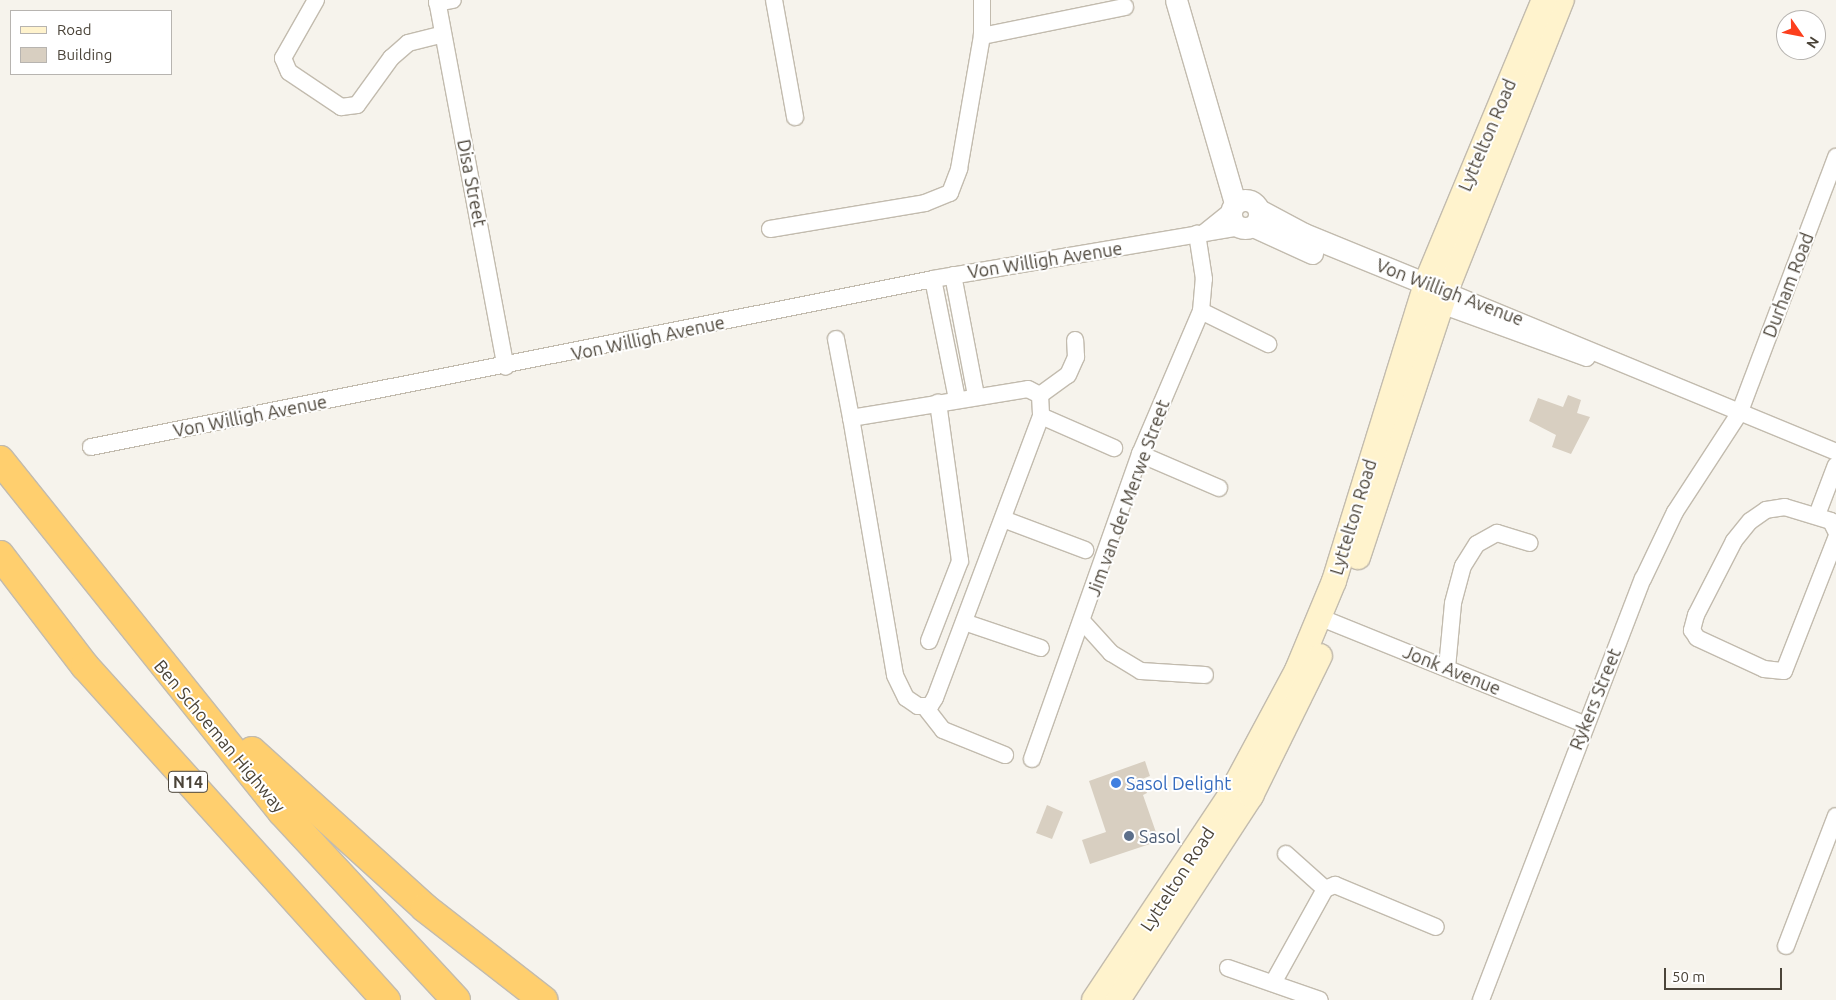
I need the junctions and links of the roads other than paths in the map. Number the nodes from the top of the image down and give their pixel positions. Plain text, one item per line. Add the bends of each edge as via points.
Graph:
1 (316, 0) edge
2 (774, 0) edge
3 (982, 0) edge
4 (1176, 0) edge
5 (1544, 0) edge
6 (1562, 0) edge
7 (442, 1) edge
8 (1125, 7) dead end
9 (443, 34) junction
10 (982, 36) junction
11 (795, 118) dead end
12 (1836, 157) edge
13 (1244, 213) junction
14 (770, 229) dead end
15 (1201, 233) junction
16 (953, 275) junction
17 (933, 279) junction
18 (1434, 294) junction
19 (1201, 311) junction
20 (836, 339) dead end
21 (1075, 340) dead end
22 (1268, 344) dead end
23 (506, 367) junction
24 (1040, 395) junction
25 (976, 396) junction
26 (957, 399) junction
27 (938, 402) junction
28 (1739, 414) junction
29 (1041, 416) junction
30 (851, 418) junction
31 (91, 447) dead end
32 (1114, 448) dead end
33 (1836, 452) edge
34 (1140, 454) junction
35 (0, 460) edge
36 (1836, 466) edge
37 (1219, 488) dead end
38 (1817, 515) junction
39 (1003, 519) junction
40 (1836, 531) edge
41 (1836, 538) edge
42 (1530, 543) dead end
43 (1085, 550) dead end
44 (0, 555) edge
45 (1327, 620) junction
46 (964, 622) junction
47 (1082, 622) junction
48 (140, 639) junction
49 (929, 641) dead end
50 (1041, 648) dead end
51 (85, 666) junction
52 (1446, 668) junction
53 (1205, 675) dead end
54 (925, 707) junction
55 (1584, 724) junction
56 (1005, 755) dead end
57 (1032, 759) dead end
58 (1836, 816) edge
59 (1286, 854) dead end
60 (1326, 889) junction
61 (1436, 927) dead end
62 (1786, 946) dead end
63 (1228, 968) dead end
64 (1273, 983) junction
65 (361, 1000) edge
66 (386, 1000) edge
67 (456, 1000) edge
68 (543, 1000) edge
69 (1094, 1000) edge
70 (1118, 1000) edge
71 (1320, 1000) edge
72 (1481, 1000) edge

1 - 9 street via 283,58 289,72 341,107 357,105 400,49 416,40
2 - 11 street
3 - 10 street
4 - 13 street
5 - 18 main road, Lyttelton Road
6 - 18 main road, Lyttelton Road
7 - 9 street, Disa Street
8 - 10 street
9 - 23 street, Disa Street
10 - 14 street via 959,169 950,193 926,203
12 - 28 street, Durham Road
13 - 15 street, Von Willigh Avenue
13 - 18 street, Von Willigh Avenue via 1304,234
15 - 16 street, Von Willigh Avenue
15 - 19 street, Jim van der Merwe Street via 1204,279
16 - 17 street, Von Willigh Avenue
16 - 25 street
17 - 23 street, Von Willigh Avenue
17 - 26 street
18 - 28 street, Von Willigh Avenue via 1554,332
18 - 45 main road, Lyttelton Road
19 - 22 street
19 - 34 street, Jim van der Merwe Street
20 - 30 street
21 - 24 street via 1076,357 1068,375
23 - 31 street, Von Willigh Avenue
24 - 25 street via 1028,388
24 - 29 street
25 - 26 street
26 - 27 street
27 - 30 street
27 - 49 street via 960,561
28 - 33 street, Von Willigh Avenue
28 - 55 street, Rykers Street via 1675,512
29 - 32 street
29 - 39 street
30 - 54 street via 895,675 906,698
34 - 37 street
34 - 47 street, Jim van der Merwe Street
35 - 48 highway, Ben Schoeman Highway
36 - 38 street
38 - 40 street via 1831,521
38 - 41 street via 1785,507 1766,510 1750,521 1734,541 1696,614 1692,630 1697,638 1764,669 1784,671
39 - 43 street
39 - 46 street
42 - 52 street via 1497,533 1477,544 1464,566 1453,603
44 - 51 highway, N14
45 - 52 street, Jonk Avenue
45 - 69 main road, Lyttelton Road via 1229,797
45 - 70 main road, Lyttelton Road via 1298,709 1251,796 1199,882
46 - 50 street
46 - 54 street via 935,698
47 - 53 street via 1110,653 1141,671
47 - 57 street, Jim van der Merwe Street
48 - 67 highway, Ben Schoeman Highway via 282,812
48 - 68 highway via 300,799 425,908
51 - 65 highway
51 - 66 highway, N14
52 - 55 street, Jonk Avenue
54 - 56 street via 943,730
55 - 72 street, Rykers Street
58 - 62 street
59 - 60 street
60 - 61 street via 1346,887
60 - 64 street
63 - 64 street
64 - 71 street

